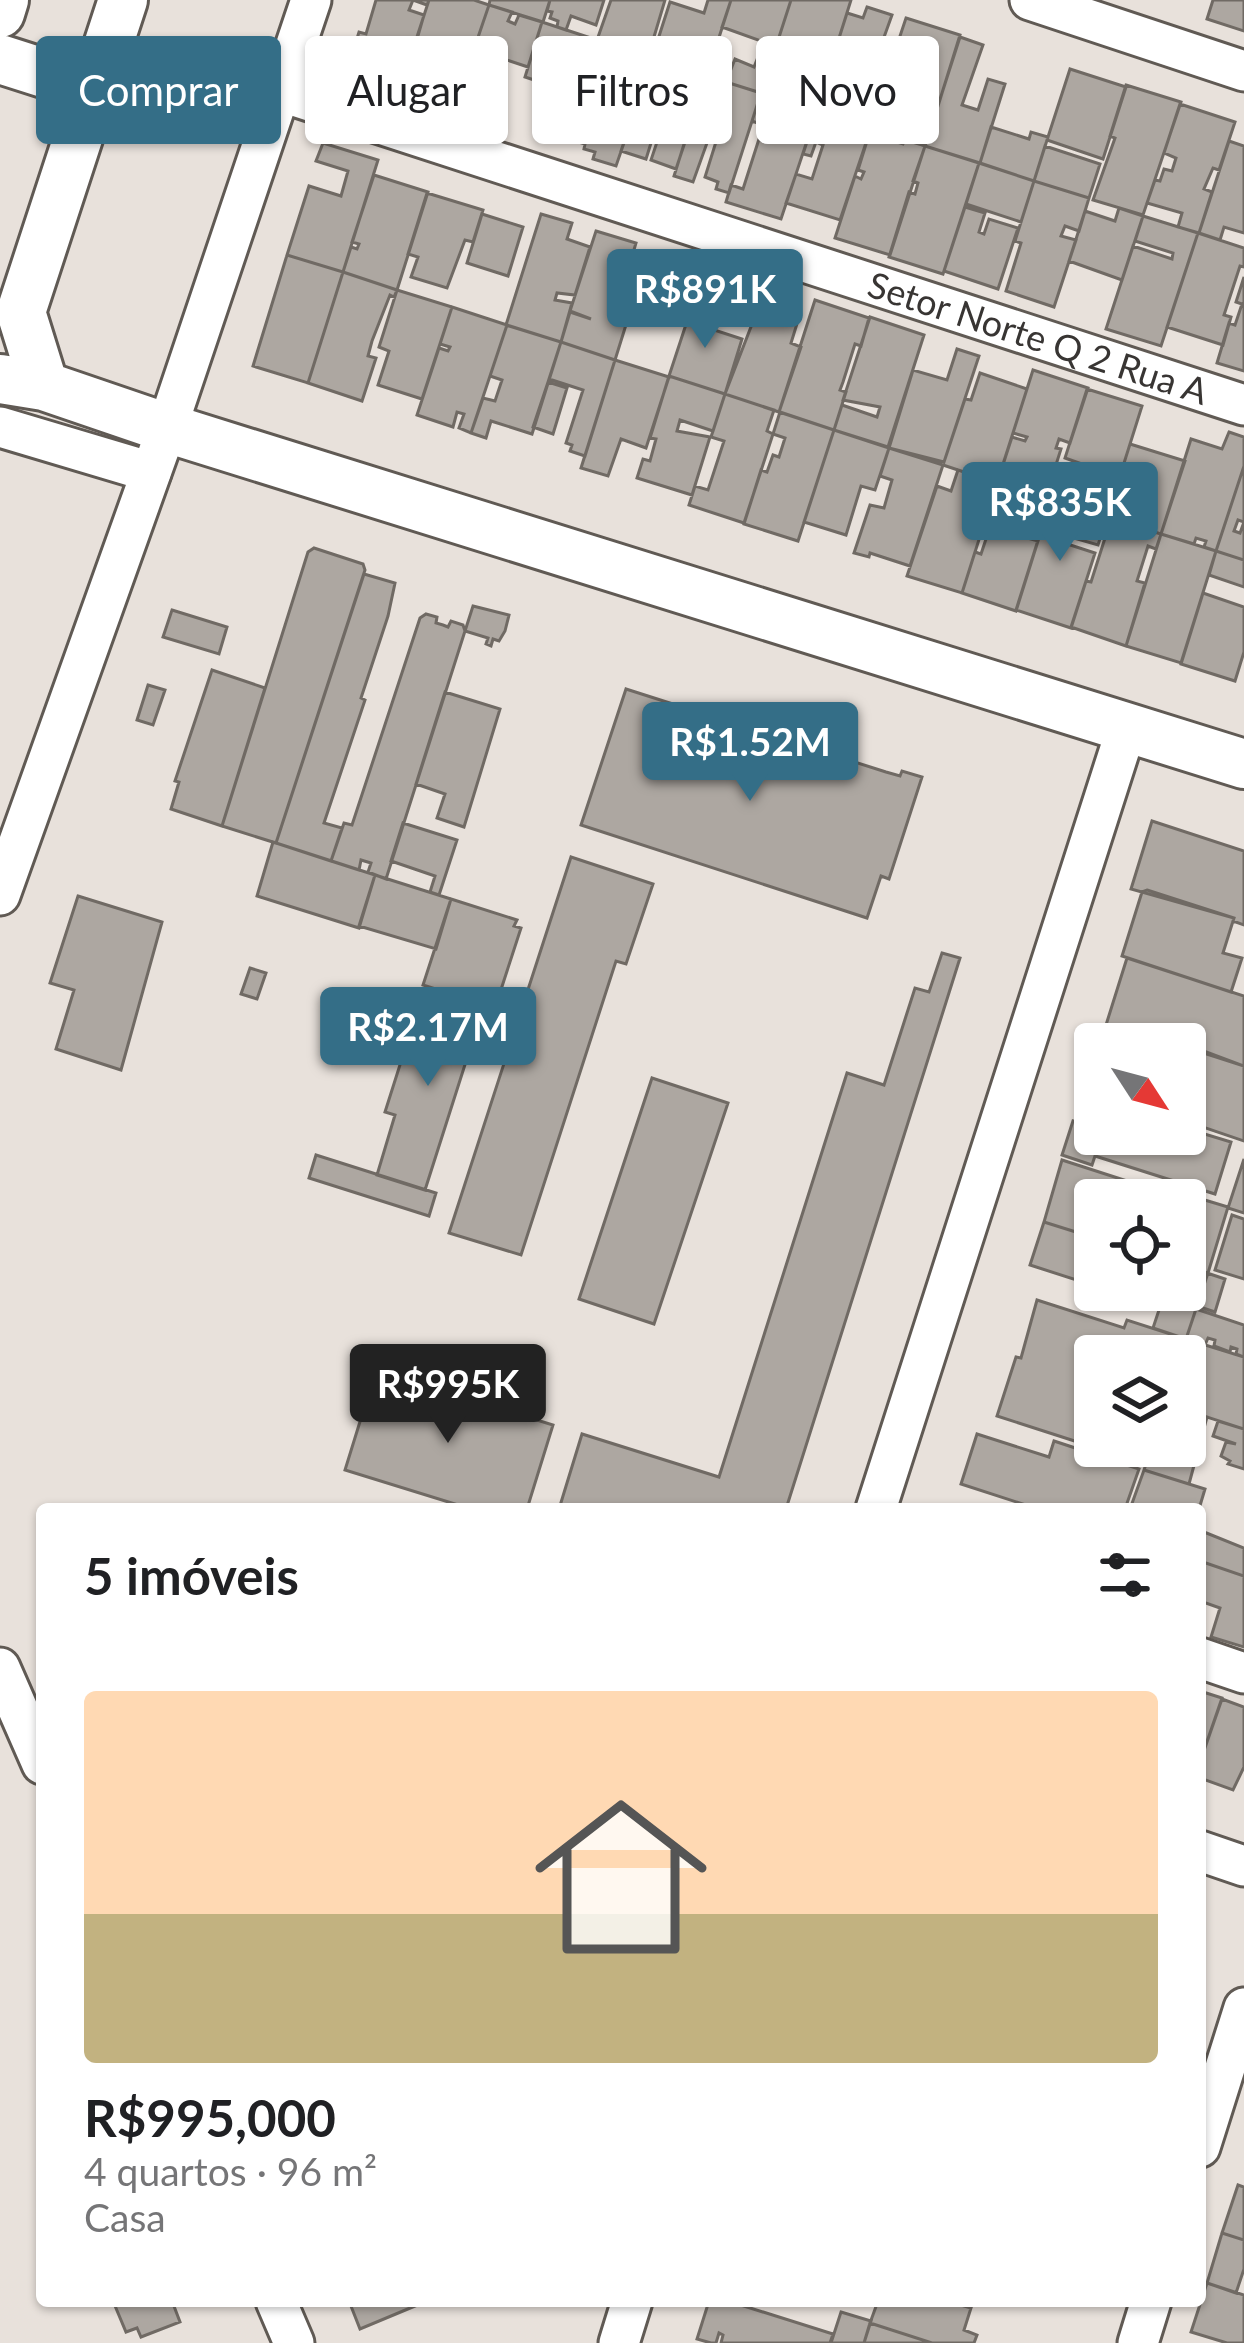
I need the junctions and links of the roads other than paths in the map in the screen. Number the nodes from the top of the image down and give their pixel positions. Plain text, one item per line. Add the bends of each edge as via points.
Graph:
1 (4, 0) edge
2 (123, 0) edge
3 (311, 0) edge
4 (1030, 0) edge
5 (0, 13) edge
6 (111, 36) edge
7 (0, 59) edge
8 (36, 70) edge
9 (1244, 71) edge
10 (282, 92) junction
11 (74, 144) edge
12 (11, 321) edge
13 (22, 382) edge
14 (1244, 405) edge
15 (0, 428) edge
16 (159, 450) junction
17 (1126, 727) junction
18 (1244, 764) edge
19 (0, 895) edge
20 (878, 1503) edge
21 (1206, 1660) edge
22 (0, 1668) edge
23 (1244, 1673) edge
24 (36, 1750) edge
25 (1206, 1853) edge
26 (1244, 1866) edge
27 (1244, 2008) edge
28 (1206, 2128) edge
29 (279, 2307) edge
30 (630, 2307) edge
31 (1149, 2307) edge
32 (294, 2343) edge
33 (619, 2343) edge
34 (1138, 2343) edge

1 - 5 street
2 - 6 street
3 - 10 street
4 - 9 street
7 - 8 street
10 - 14 street, Setor Norte Q 2 Rua A
10 - 16 street
11 - 12 street
12 - 13 street
13 - 16 street
15 - 16 street
16 - 17 street
16 - 19 street
17 - 18 street
17 - 20 street
21 - 23 street
22 - 24 street
25 - 26 street
27 - 28 street
29 - 32 street
30 - 33 street
31 - 34 street

